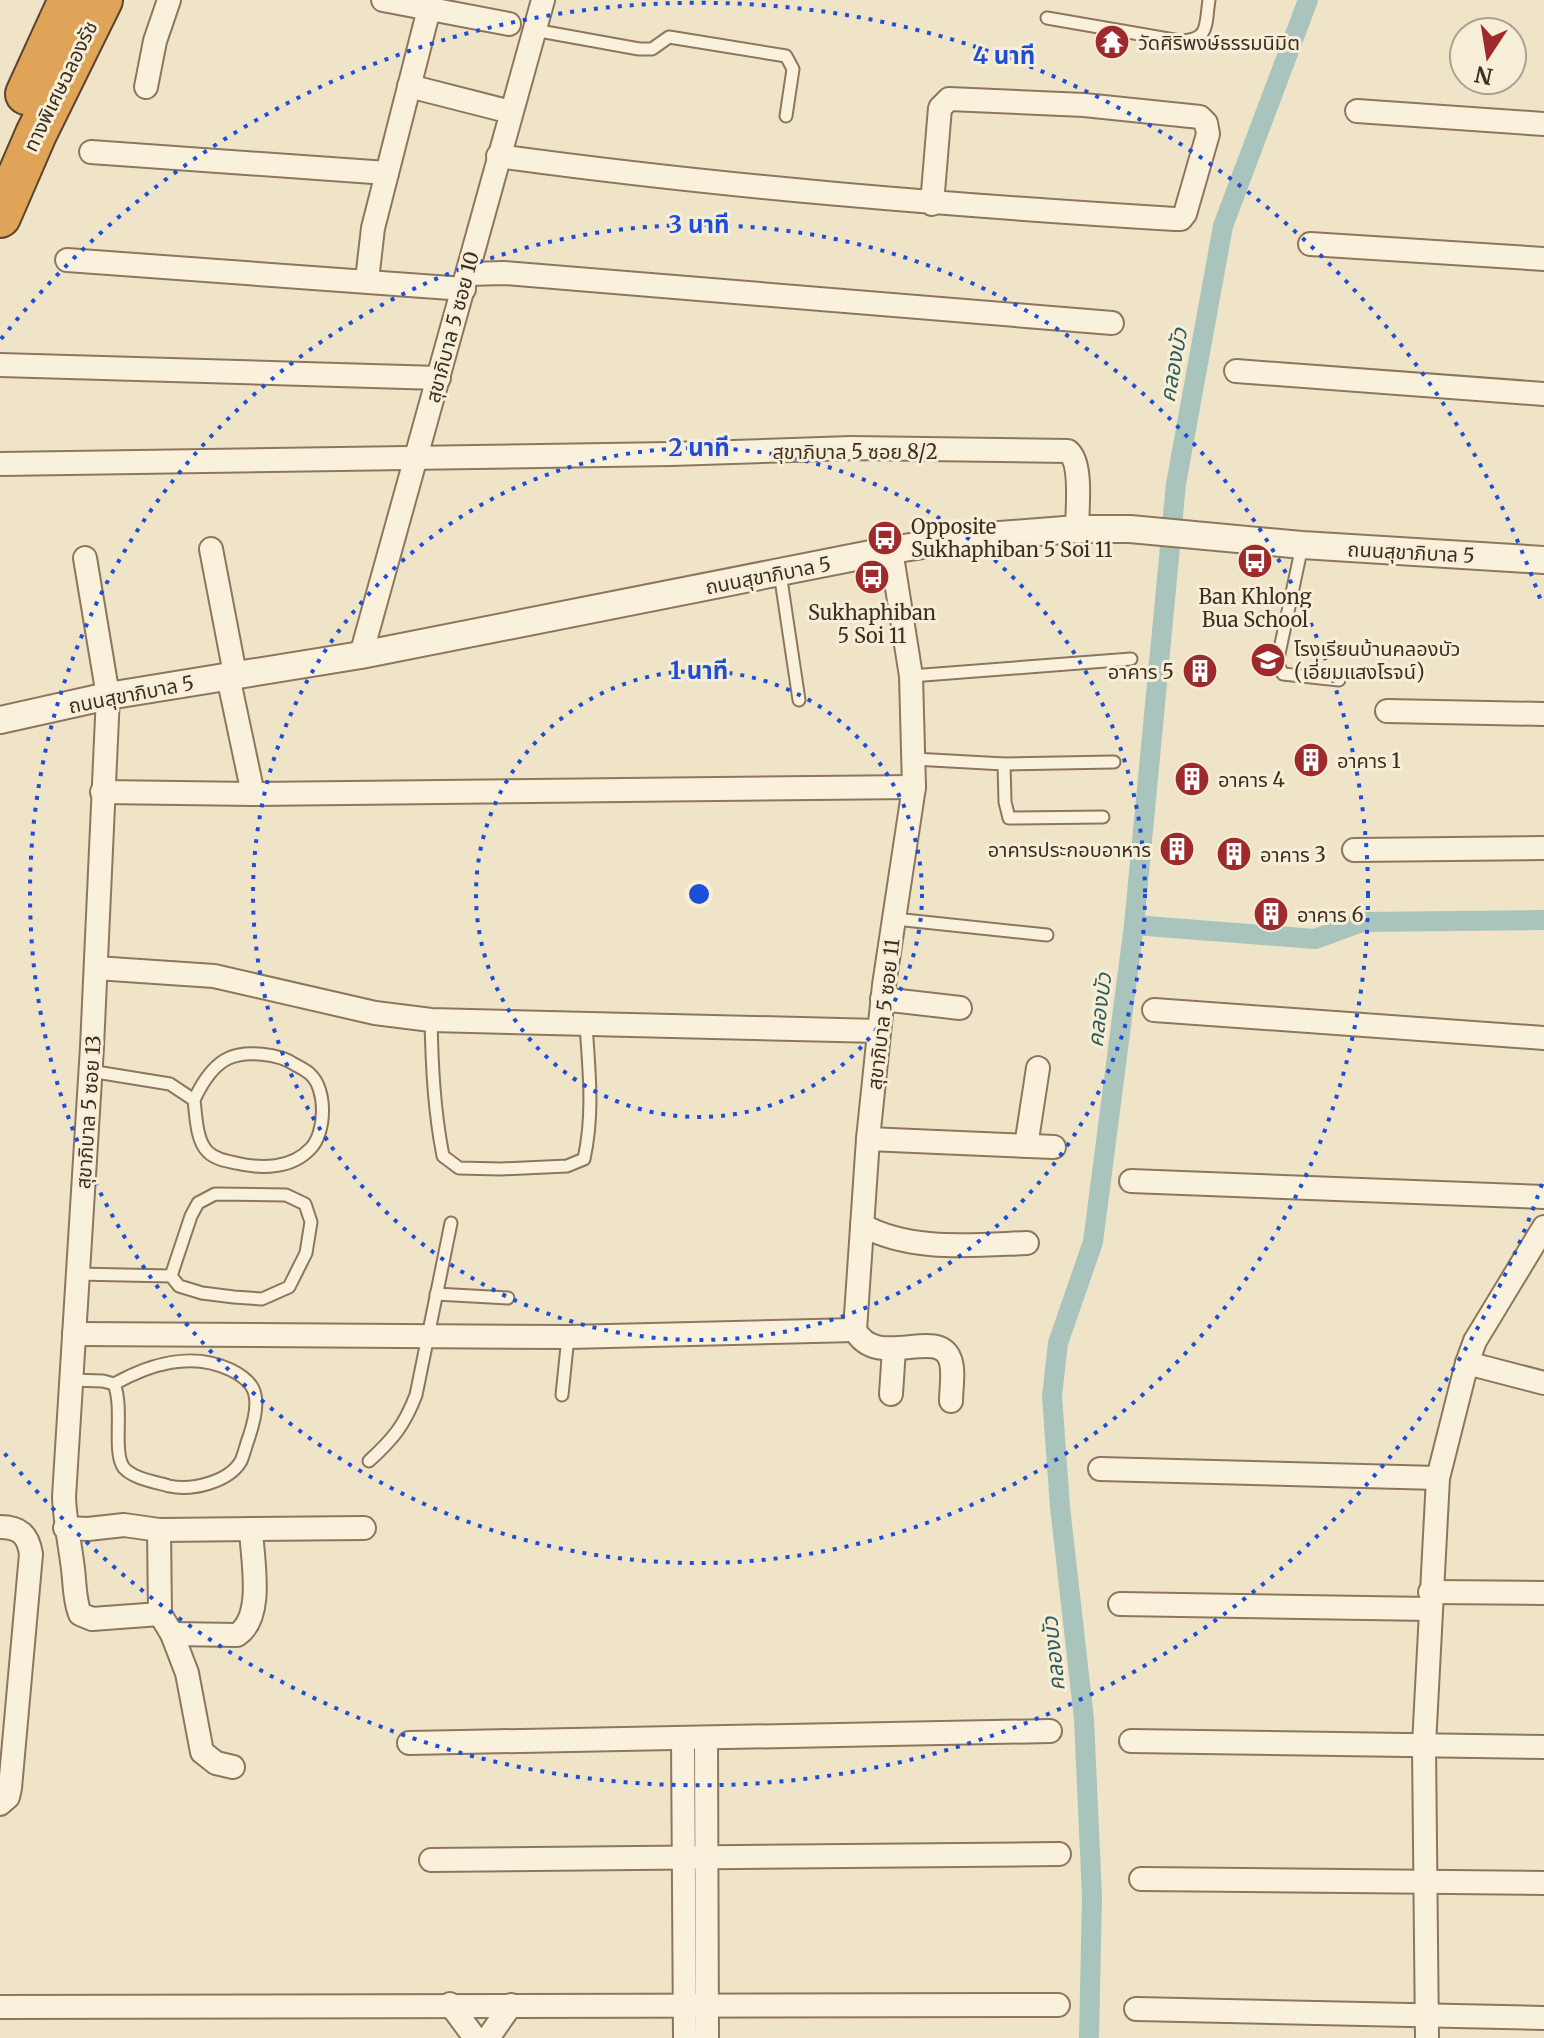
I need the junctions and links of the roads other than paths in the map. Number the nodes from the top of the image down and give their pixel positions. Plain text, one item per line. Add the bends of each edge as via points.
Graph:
1 (69, 0) edge
2 (102, 0) edge
3 (169, 0) edge
4 (383, 0) edge
5 (543, 0) edge
6 (1209, 0) edge
7 (429, 9) junction
8 (1047, 18) dead end
9 (509, 24) dead end
10 (534, 30) junction
11 (409, 86) junction
12 (146, 87) dead end
13 (1357, 111) dead end
14 (511, 112) junction
15 (786, 116) dead end
16 (1544, 124) edge
17 (0, 152) edge
18 (91, 152) dead end
19 (498, 156) junction
20 (387, 173) junction
21 (932, 204) junction
22 (0, 217) edge
23 (1310, 244) dead end
24 (1544, 259) edge
25 (67, 260) dead end
26 (367, 280) junction
27 (466, 281) junction
28 (1112, 323) dead end
29 (0, 365) edge
30 (1236, 371) dead end
31 (439, 378) junction
32 (1544, 394) edge
33 (417, 456) junction
34 (0, 464) edge
35 (1077, 529) junction
36 (1302, 545) junction
37 (211, 549) dead end
38 (891, 550) junction
39 (85, 558) dead end
40 (1544, 560) edge
41 (779, 573) junction
42 (361, 655) junction
43 (1131, 659) dead end
44 (232, 675) junction
45 (911, 676) junction
46 (1339, 680) dead end
47 (108, 696) junction
48 (799, 700) dead end
49 (1387, 711) dead end
50 (1544, 714) edge
51 (0, 720) edge
52 (914, 759) junction
53 (1114, 762) dead end
54 (1004, 764) junction
55 (914, 787) junction
56 (102, 792) junction
57 (253, 794) junction
58 (1103, 817) dead end
59 (1544, 848) edge
60 (1354, 850) dead end
61 (895, 919) junction
62 (1047, 935) dead end
63 (96, 968) junction
64 (882, 999) junction
65 (960, 1008) dead end
66 (1154, 1010) dead end
67 (431, 1020) junction
68 (586, 1025) junction
69 (879, 1031) junction
70 (1544, 1038) edge
71 (1038, 1068) dead end
72 (90, 1071) junction
73 (194, 1100) junction
74 (868, 1139) junction
75 (1026, 1146) junction
76 (1054, 1147) dead end
77 (1131, 1181) dead end
78 (1544, 1197) edge
79 (451, 1223) dead end
80 (862, 1225) junction
81 (1544, 1227) edge
82 (1027, 1243) dead end
83 (77, 1274) junction
84 (171, 1276) junction
85 (436, 1294) junction
86 (508, 1298) dead end
87 (855, 1330) junction
88 (74, 1334) junction
89 (428, 1337) junction
90 (568, 1337) junction
91 (894, 1349) junction
92 (1467, 1363) junction
93 (71, 1380) junction
94 (1544, 1383) edge
95 (114, 1384) junction
96 (891, 1394) dead end
97 (562, 1395) dead end
98 (951, 1401) dead end
99 (369, 1461) dead end
100 (1100, 1469) dead end
101 (1438, 1478) junction
102 (0, 1527) edge
103 (65, 1528) junction
104 (364, 1528) dead end
105 (251, 1529) junction
106 (159, 1530) junction
107 (1544, 1593) edge
108 (1430, 1600) junction
109 (1120, 1604) dead end
110 (160, 1614) junction
111 (172, 1634) junction
112 (1050, 1731) dead end
113 (683, 1738) junction
114 (706, 1738) junction
115 (1131, 1741) dead end
116 (409, 1743) dead end
117 (1424, 1745) junction
118 (1544, 1747) edge
119 (233, 1767) dead end
120 (0, 1804) edge
121 (1059, 1854) dead end
122 (695, 1859) junction
123 (431, 1860) dead end
124 (1141, 1879) dead end
125 (1425, 1882) junction
126 (1544, 1883) edge
127 (450, 2004) junction
128 (511, 2005) junction
129 (1058, 2005) dead end
130 (696, 2006) junction
131 (0, 2007) edge
132 (1136, 2009) dead end
133 (1544, 2018) edge
134 (1427, 2027) edge
135 (475, 2038) edge
136 (488, 2038) edge
137 (685, 2038) edge
138 (707, 2038) edge

1 - 17 highway, ทางพิเศษฉลองรัช
2 - 22 highway, ทางพิเศษฉลองรัช
3 - 12 street
4 - 7 street
5 - 10 street, สุขาภิบาล 5 ซอย 10
6 - 8 lane via 1203,34 1195,41
7 - 9 street
7 - 11 street
10 - 14 street, สุขาภิบาล 5 ซอย 10
10 - 15 lane via 639,49 652,49 669,37 786,56 793,69
11 - 14 street
11 - 20 street
13 - 16 street
14 - 19 street, สุขาภิบาล 5 ซอย 10
18 - 20 street
19 - 21 street
19 - 27 street, สุขาภิบาล 5 ซอย 10
20 - 26 street
21 - 21 street via 940,108 949,99 1200,117 1207,126 1181,219
23 - 24 street
25 - 26 street
26 - 27 street
27 - 28 street via 519,274
27 - 31 street, สุขาภิบาล 5 ซอย 10
29 - 31 street
30 - 32 street
31 - 33 street, สุขาภิบาล 5 ซอย 10
33 - 34 street
33 - 35 street, สุขาภิบาล 5 ซอย 8/2 via 851,448 1068,451 1077,470
33 - 42 street, สุขาภิบาล 5 ซอย 10
35 - 36 street, ถนนสุขาภิบาล 5
35 - 38 street, ถนนสุขาภิบาล 5
36 - 40 street, ถนนสุขาภิบาล 5
36 - 46 lane via 1277,663 1283,674
37 - 44 street
38 - 41 street, ถนนสุขาภิบาล 5
38 - 45 street, สุขาภิบาล 5 ซอย 11
39 - 47 street, สุขาภิบาล 5 ซอย 13
41 - 42 street, ถนนสุขาภิบาล 5
41 - 48 lane
42 - 44 street, ถนนสุขาภิบาล 5
43 - 45 lane
44 - 47 street, ถนนสุขาภิบาล 5
44 - 57 street
45 - 52 street, สุขาภิบาล 5 ซอย 11
47 - 51 street, ถนนสุขาภิบาล 5
47 - 56 street, สุขาภิบาล 5 ซอย 13
49 - 50 street
52 - 54 lane
52 - 55 street, สุขาภิบาล 5 ซอย 11
53 - 54 lane
54 - 58 lane via 1009,818
55 - 57 street
55 - 61 street, สุขาภิบาล 5 ซอย 11
56 - 57 street
56 - 63 street, สุขาภิบาล 5 ซอย 13
59 - 60 street
61 - 62 lane
61 - 64 street, สุขาภิบาล 5 ซอย 11
63 - 67 street via 214,976 375,1013
63 - 72 street, สุขาภิบาล 5 ซอย 13
64 - 65 street
64 - 69 street, สุขาภิบาล 5 ซอย 11
66 - 70 street
67 - 68 street
67 - 68 lane via 431,1073 443,1156 459,1168 487,1169 567,1166 584,1159 591,1100
68 - 69 street
69 - 74 street, สุขาภิบาล 5 ซอย 11
71 - 75 street
72 - 73 lane via 170,1084
72 - 83 street, สุขาภิบาล 5 ซอย 13
73 - 73 lane via 229,1058 258,1054 289,1061 312,1075 321,1096 322,1123 312,1147 293,1160 256,1168 206,1151
74 - 75 street
74 - 80 street, สุขาภิบาล 5 ซอย 11
75 - 76 street
77 - 78 street
79 - 85 lane
80 - 82 street via 904,1241
80 - 87 street, สุขาภิบาล 5 ซอย 11
81 - 92 street
83 - 84 lane
83 - 88 street, สุขาภิบาล 5 ซอย 13
84 - 84 lane via 198,1203 215,1194 286,1195 305,1204 311,1222 306,1253 289,1287 262,1299 234,1297 179,1286
85 - 86 lane
85 - 89 lane
87 - 90 street
87 - 91 street via 868,1345
88 - 89 street
88 - 93 street, สุขาภิบาล 5 ซอย 13
89 - 90 street
89 - 99 lane via 408,1417
90 - 97 lane
91 - 96 street
91 - 98 street via 926,1346 944,1351 950,1358
92 - 94 street
92 - 101 street
93 - 95 lane
93 - 103 street, สุขาภิบาล 5 ซอย 13
95 - 95 lane via 141,1369 194,1360 243,1376 255,1394 254,1424 240,1463 223,1477 178,1488 125,1469 118,1454 120,1398
100 - 101 street
101 - 108 street
102 - 120 street via 25,1534 31,1554 10,1788
103 - 106 street via 124,1525
103 - 110 street, สุขาภิบาล 5 ซอย 13 via 80,1614 92,1619
104 - 105 street
105 - 106 street
105 - 111 street via 253,1617 245,1629 237,1635
106 - 110 street
107 - 108 street
108 - 109 street
108 - 117 street
110 - 111 street
111 - 119 street via 187,1673 202,1752
112 - 114 street
113 - 114 street
113 - 116 street
113 - 122 street
114 - 122 street
115 - 117 street
117 - 118 street
117 - 125 street
121 - 122 street
122 - 123 street
122 - 130 street
124 - 125 street
125 - 126 street
125 - 134 street
127 - 128 street
127 - 131 street
127 - 135 street
128 - 130 street
128 - 136 street
129 - 130 street
130 - 137 street
130 - 138 street
132 - 134 street
133 - 134 street

